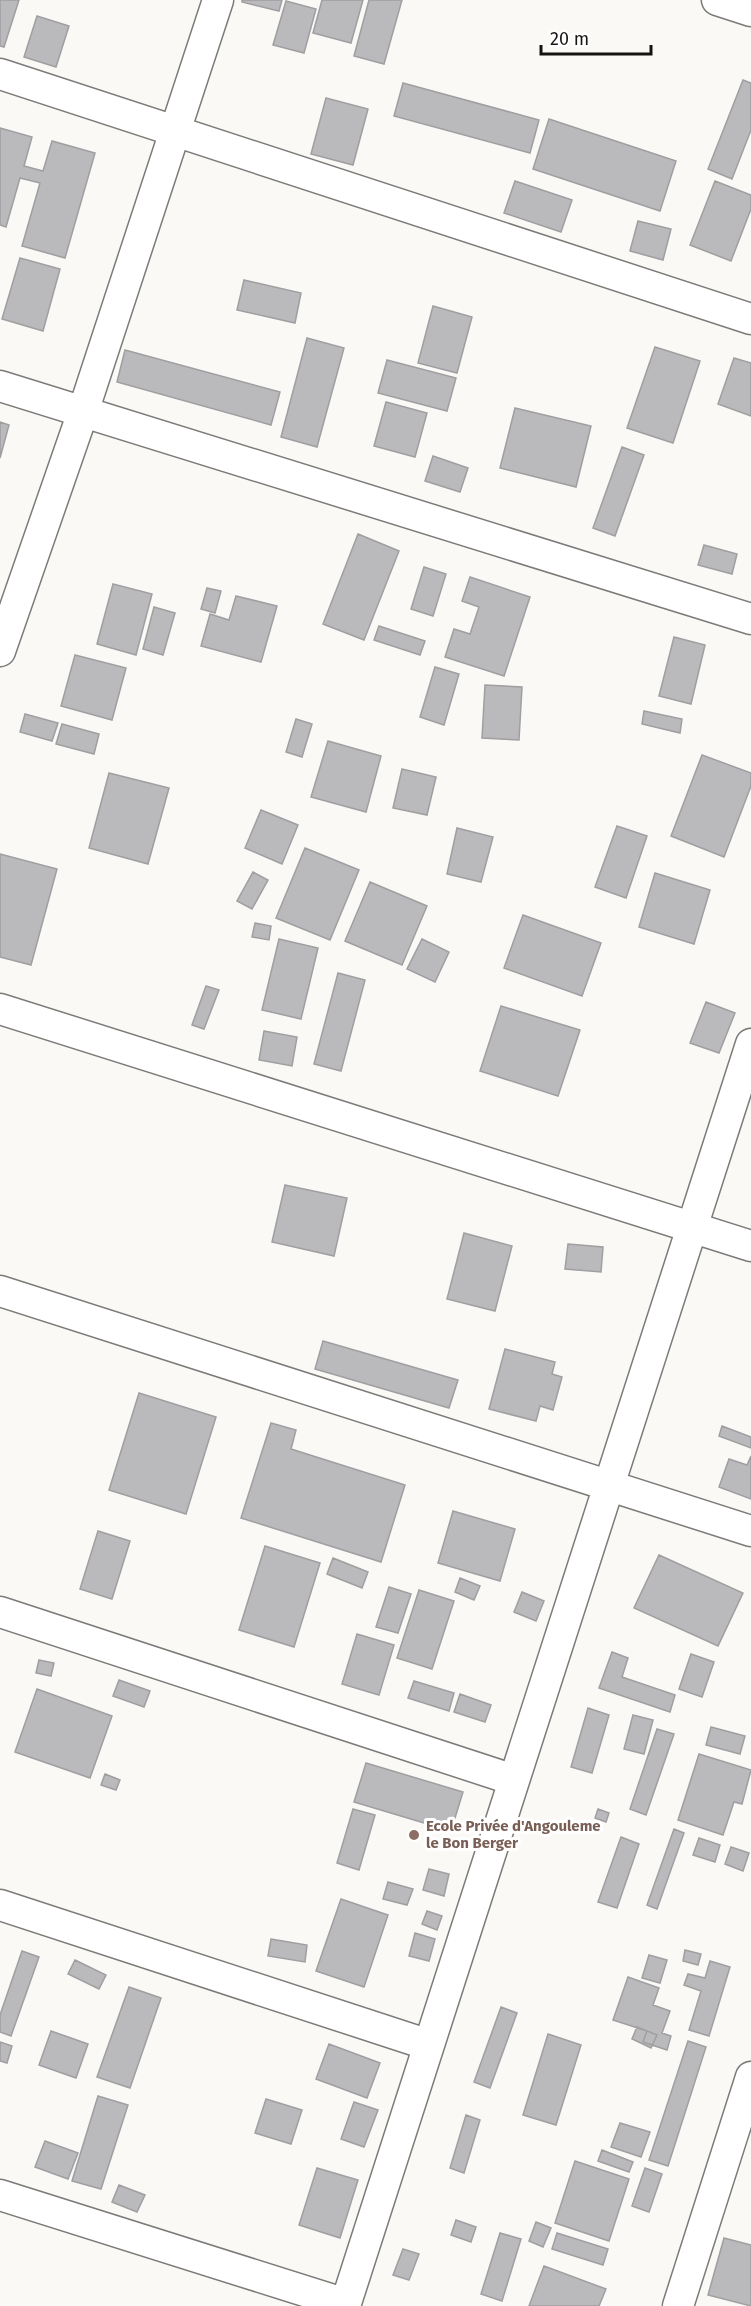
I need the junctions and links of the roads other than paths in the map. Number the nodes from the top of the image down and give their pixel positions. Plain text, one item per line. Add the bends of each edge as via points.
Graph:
1 (218, 0) edge
2 (717, 0) edge
3 (751, 11) edge
4 (0, 74) edge
5 (176, 130) junction
6 (751, 319) edge
7 (0, 386) edge
8 (83, 412) junction
9 (751, 619) edge
10 (0, 651) edge
11 (0, 1009) edge
12 (751, 1044) edge
13 (692, 1228) junction
14 (751, 1246) edge
15 (0, 1291) edge
16 (609, 1486) junction
17 (751, 1531) edge
18 (0, 1612) edge
19 (514, 1780) junction
20 (0, 1905) edge
21 (429, 2045) junction
22 (749, 2092) edge
23 (0, 2195) edge
24 (345, 2305) edge
25 (678, 2306) edge

1 - 5 street
2 - 3 street
4 - 5 street
5 - 6 street
5 - 8 street
7 - 8 street
8 - 9 street
8 - 10 street
11 - 13 street
12 - 13 street
13 - 14 street
13 - 16 street
15 - 16 street
16 - 17 street
16 - 19 street
18 - 19 street
19 - 21 street
20 - 21 street
21 - 24 street
22 - 25 street
23 - 24 street

